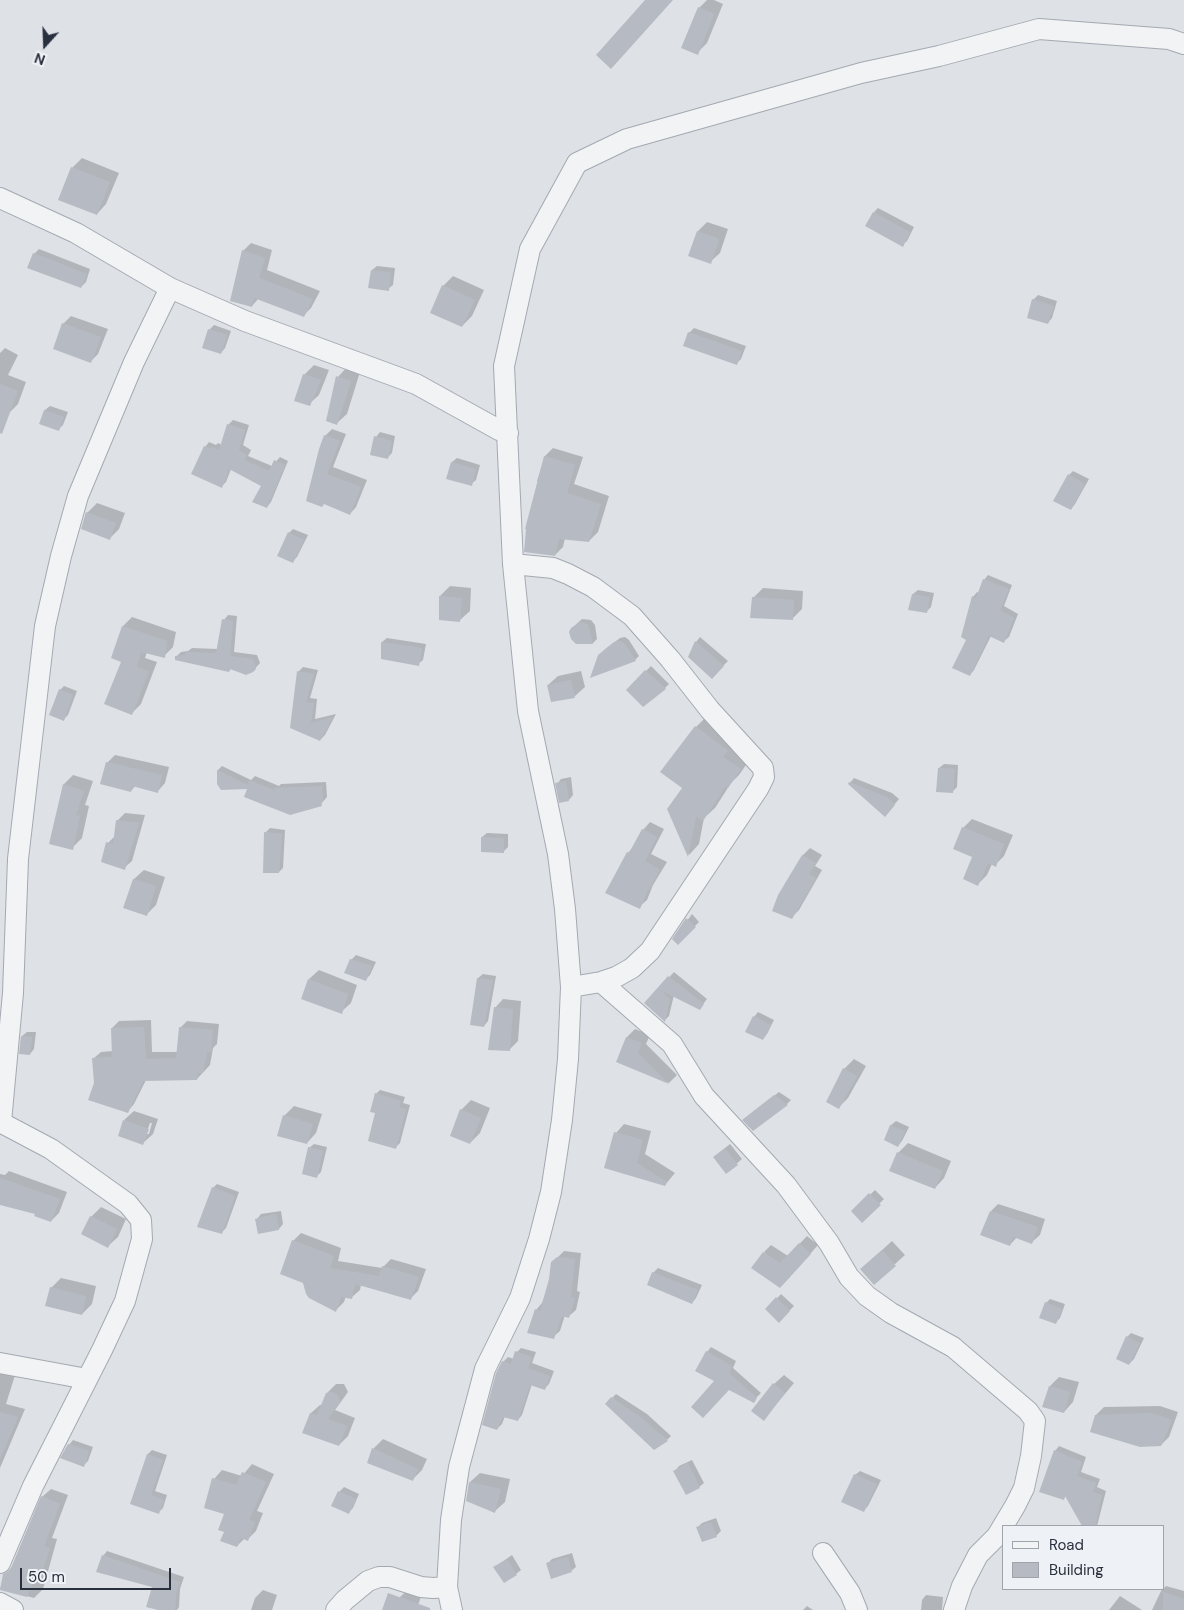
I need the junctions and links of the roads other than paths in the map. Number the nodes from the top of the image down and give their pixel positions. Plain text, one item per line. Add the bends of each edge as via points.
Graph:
1 (1184, 44) edge
2 (0, 198) edge
3 (170, 288) junction
4 (508, 433) junction
5 (512, 564) junction
6 (601, 982) junction
7 (571, 987) junction
8 (0, 1122) edge
9 (0, 1363) edge
10 (87, 1379) junction
11 (1004, 1525) edge
12 (1002, 1528) edge
13 (824, 1553) dead end
14 (0, 1563) edge
15 (447, 1586) junction
16 (0, 1603) edge
17 (13, 1610) edge
18 (336, 1610) edge
19 (452, 1610) edge
20 (857, 1610) edge
21 (954, 1610) edge

1 - 4 street via 1169,39 1039,28 862,73 627,139 577,163 530,249 504,366
2 - 3 street via 76,234
3 - 4 street via 254,325 416,384
3 - 8 street via 134,362 78,496 45,626 18,860 13,993
4 - 5 street
5 - 6 street via 552,568 568,574 593,587 632,616 763,768 764,777 758,789 650,951 632,968
5 - 7 street via 528,711 558,854
6 - 7 street
6 - 11 street via 672,1044 704,1096 786,1185 829,1243 849,1277 867,1296 953,1347 1028,1411 1035,1421 1031,1456 1024,1488
7 - 15 street via 568,1059 551,1192 520,1298 485,1368 473,1413 451,1520
8 - 10 street via 51,1149 128,1204 141,1220 142,1239 125,1301
9 - 10 street
10 - 14 street via 33,1486
12 - 21 street via 978,1555
13 - 20 street
15 - 18 street via 421,1587 379,1576 368,1581
15 - 19 street
16 - 17 street

